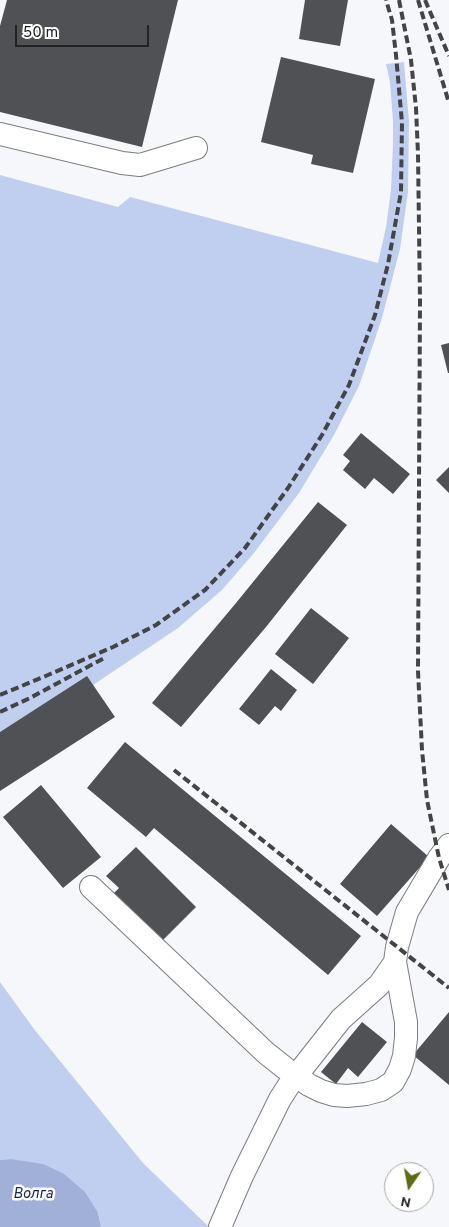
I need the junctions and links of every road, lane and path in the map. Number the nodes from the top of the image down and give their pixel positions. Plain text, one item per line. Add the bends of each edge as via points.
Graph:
1 (0, 134) edge
2 (196, 148) dead end
3 (449, 845) edge
4 (92, 887) dead end
5 (395, 962) junction
6 (296, 1076) junction
7 (220, 1227) edge

1 - 2 lane via 140,165
3 - 5 lane via 407,912
4 - 6 lane via 266,1053
5 - 6 lane via 379,985 341,1019
5 - 6 lane via 406,1038 404,1056 393,1082 381,1090 347,1096 321,1091
6 - 7 lane via 280,1099

